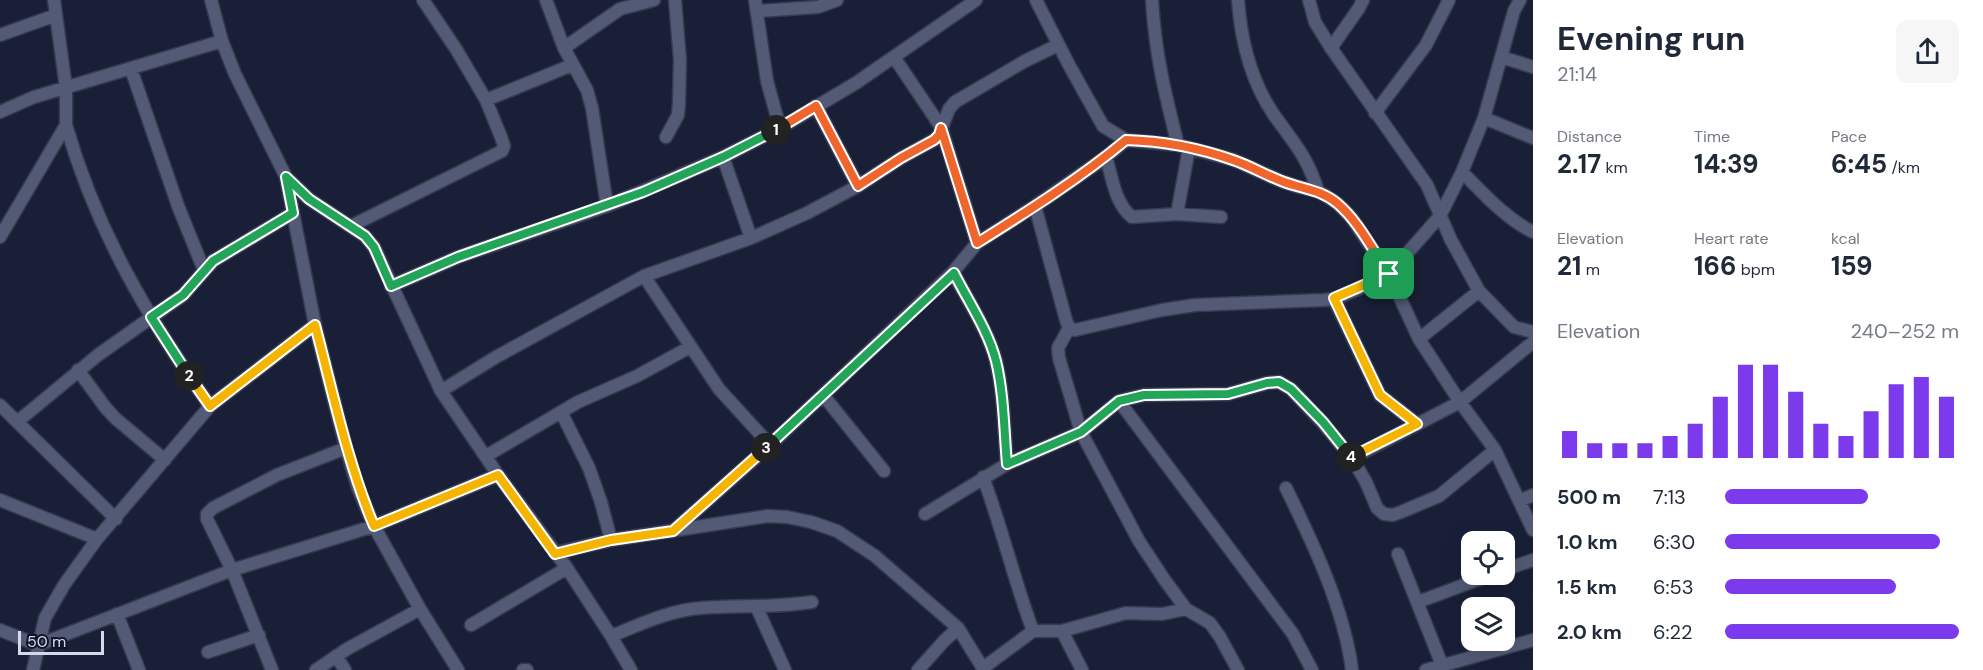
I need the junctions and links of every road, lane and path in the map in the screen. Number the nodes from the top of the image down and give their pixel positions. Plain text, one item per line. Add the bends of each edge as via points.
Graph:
1 (54, 0) edge
2 (211, 0) edge
3 (423, 0) edge
4 (546, 0) edge
5 (654, 0) edge
6 (675, 0) edge
7 (837, 0) edge
8 (976, 0) edge
9 (1036, 0) edge
10 (1152, 0) edge
11 (1238, 0) edge
12 (1308, 0) edge
13 (1363, 0) edge
14 (1449, 0) edge
15 (1520, 0) edge
16 (756, 6) edge
17 (56, 15) junction
18 (0, 35) edge
19 (222, 41) junction
20 (1058, 45) junction
21 (564, 48) junction
22 (1331, 48) junction
23 (894, 57) junction
24 (1501, 57) junction
25 (572, 65) junction
26 (1533, 67) edge
27 (131, 69) junction
28 (66, 88) junction
29 (486, 100) junction
30 (816, 106) junction
31 (0, 112) edge
32 (1375, 113) junction
33 (1484, 118) junction
34 (66, 125) junction
35 (780, 128) junction
36 (941, 128) junction
37 (666, 137) dead end
38 (1533, 138) edge
39 (1126, 140) junction
40 (1184, 146) junction
41 (723, 157) junction
42 (1106, 157) junction
43 (1462, 172) junction
44 (286, 177) junction
45 (858, 186) junction
46 (1318, 191) junction
47 (607, 206) junction
48 (1035, 206) junction
49 (293, 213) junction
50 (1177, 214) junction
51 (1440, 216) junction
52 (1221, 218) dead end
53 (351, 226) junction
54 (1533, 232) edge
55 (0, 237) edge
56 (751, 238) junction
57 (977, 243) junction
58 (204, 270) junction
59 (954, 273) junction
60 (1389, 274) junction
61 (644, 276) junction
62 (391, 286) junction
63 (1479, 291) junction
64 (1334, 298) junction
65 (151, 317) junction
66 (315, 325) junction
67 (1069, 328) junction
68 (1533, 332) edge
69 (1419, 339) junction
70 (1533, 342) edge
71 (690, 347) junction
72 (78, 370) junction
73 (441, 391) junction
74 (823, 395) junction
75 (1119, 401) junction
76 (1460, 402) junction
77 (0, 405) edge
78 (210, 406) junction
79 (561, 412) junction
80 (17, 422) junction
81 (1417, 424) junction
82 (1081, 432) junction
83 (770, 445) junction
84 (346, 448) junction
85 (1496, 450) junction
86 (486, 456) junction
87 (1352, 458) junction
88 (165, 460) junction
89 (1007, 464) junction
90 (884, 471) dead end
91 (498, 475) junction
92 (983, 477) junction
93 (1286, 488) dead end
94 (1533, 495) edge
95 (0, 500) edge
96 (1519, 501) junction
97 (925, 514) dead end
98 (116, 519) junction
99 (374, 526) junction
100 (1533, 530) edge
101 (673, 531) junction
102 (97, 539) junction
103 (611, 540) junction
104 (555, 554) junction
105 (1398, 554) dead end
106 (1533, 560) edge
107 (1515, 566) edge
108 (567, 568) junction
109 (232, 570) junction
110 (1464, 585) edge
111 (812, 602) dead end
112 (1418, 602) junction
113 (757, 608) junction
114 (420, 609) junction
115 (1186, 609) junction
116 (117, 614) junction
117 (471, 625) dead end
118 (958, 628) junction
119 (0, 630) edge
120 (1033, 631) junction
121 (1062, 631) junction
122 (259, 635) junction
123 (612, 636) junction
124 (1533, 640) edge
125 (38, 645) junction
126 (208, 652) dead end
127 (336, 656) junction
128 (1442, 665) junction
129 (983, 669) edge
130 (33, 670) edge
131 (139, 670) edge
132 (272, 670) edge
133 (316, 670) edge
134 (345, 670) edge
135 (458, 670) edge
136 (632, 670) edge
137 (785, 670) edge
138 (918, 670) edge
139 (1082, 670) edge
140 (1238, 670) edge
141 (1312, 670) edge
142 (1352, 670) edge
143 (1427, 670) edge

1 - 17 street
2 - 19 street
3 - 29 street
4 - 21 street
5 - 21 street via 620,9
6 - 37 street via 679,102 678,115
7 - 16 street via 818,8
8 - 23 street
9 - 20 street
10 - 40 street via 1158,59
11 - 46 street via 1246,57 1257,84 1311,168
12 - 22 street via 1315,22
13 - 22 street
14 - 32 street via 1426,45
15 - 24 street
16 - 35 street via 767,81
17 - 18 street
17 - 28 street
19 - 27 street
19 - 44 street
20 - 36 street via 954,102
20 - 39 street via 1103,126
21 - 25 street
22 - 32 street
23 - 30 street
23 - 36 street
24 - 26 street
24 - 33 street
25 - 29 street
25 - 47 street via 587,90 592,108
27 - 28 street
27 - 58 street
28 - 31 street
28 - 34 street
29 - 53 street via 504,146 502,151
30 - 35 street
30 - 45 street
32 - 51 street via 1428,185
33 - 38 street
33 - 43 street
34 - 55 street
34 - 65 street via 75,158 107,235
35 - 41 street
36 - 45 street via 934,140
36 - 57 street
39 - 40 street
39 - 42 street
40 - 46 street
40 - 50 street
41 - 47 street
41 - 56 street
42 - 48 street
42 - 50 street via 1125,212 1132,217
43 - 51 street
43 - 54 street via 1501,210
44 - 49 street
44 - 53 street via 309,199
45 - 56 street
46 - 60 street via 1351,217
47 - 62 street via 458,257
48 - 57 street
48 - 67 street
49 - 58 street
49 - 66 street
50 - 52 street
51 - 60 street
51 - 63 street
53 - 62 street via 374,247
56 - 61 street
57 - 59 street
58 - 65 street via 183,295
59 - 74 street
59 - 89 street via 995,359 1001,384
60 - 64 street
60 - 69 street
61 - 71 street
61 - 73 street
62 - 73 street
63 - 68 street via 1514,327
63 - 69 street
64 - 67 street via 1195,305 1081,330
64 - 81 street via 1380,395
65 - 72 street
65 - 78 street
66 - 78 street
66 - 84 street
67 - 82 street via 1058,348 1059,358
69 - 76 street
70 - 76 street
71 - 79 street
71 - 83 street via 719,388
72 - 80 street
72 - 88 street via 105,407
73 - 86 street
74 - 83 street
74 - 90 street
75 - 82 street
75 - 87 street via 1144,395 1228,394 1279,382 1323,422
75 - 141 street via 1293,634
76 - 81 street
76 - 85 street
77 - 80 street
78 - 88 street
79 - 86 street
79 - 103 street via 589,468
80 - 98 street
81 - 87 street
82 - 89 street
82 - 115 street via 1139,541
83 - 101 street
84 - 99 street
84 - 109 street via 278,475 207,514
85 - 87 street via 1439,496 1393,515 1377,508
85 - 96 street
86 - 91 street
88 - 98 street
89 - 92 street
91 - 99 street
91 - 104 street
92 - 97 street
92 - 120 street
93 - 142 street via 1311,538 1345,633
94 - 96 street
95 - 102 street
96 - 100 street
98 - 102 street
99 - 109 street
99 - 114 street
101 - 103 street
101 - 118 street via 768,516 811,522 837,531 875,556
102 - 125 street via 45,618
103 - 104 street
104 - 108 street
105 - 112 street
106 - 107 street
108 - 117 street
108 - 123 street
109 - 116 street
109 - 122 street
110 - 112 street
111 - 113 street
112 - 128 street
113 - 123 street via 683,611
113 - 137 street
114 - 127 street
114 - 135 street
115 - 121 street via 1162,614 1113,615
115 - 140 street via 1210,623
116 - 125 street
116 - 131 street
118 - 129 street
118 - 138 street
119 - 125 street
120 - 121 street
120 - 129 street
121 - 139 street
122 - 126 street
122 - 132 street
123 - 136 street
124 - 128 street
125 - 130 street
127 - 133 street
127 - 134 street
128 - 143 street

